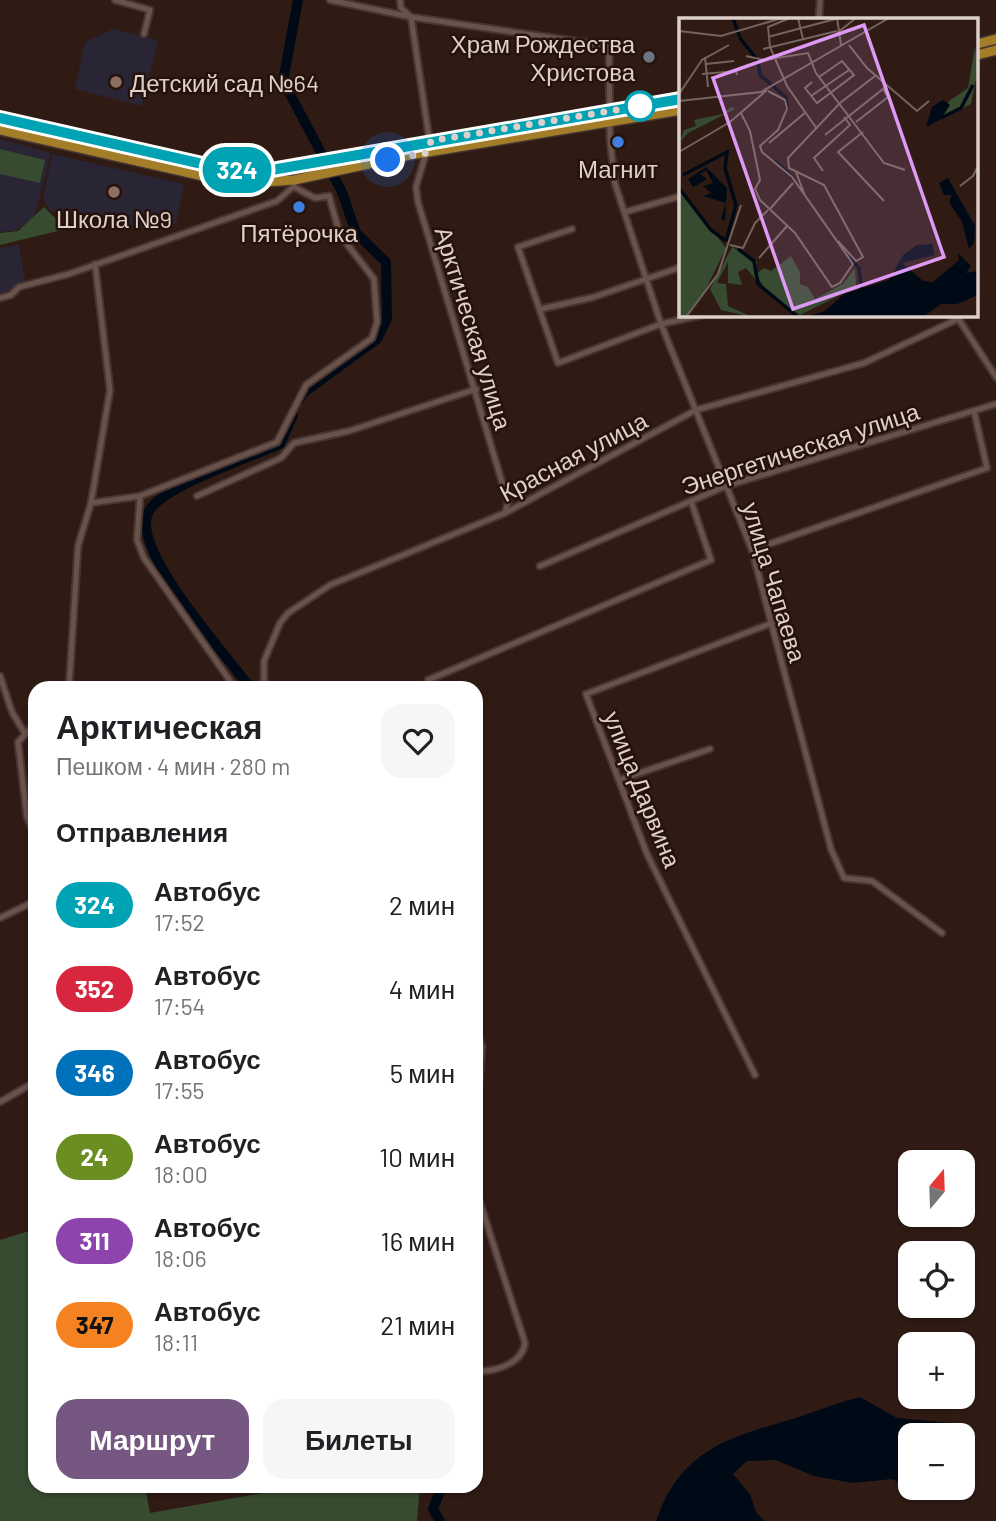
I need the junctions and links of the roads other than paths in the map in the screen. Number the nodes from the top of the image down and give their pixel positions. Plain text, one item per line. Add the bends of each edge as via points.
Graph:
1 (115, 0) edge
2 (330, 0) edge
3 (400, 0) edge
4 (820, 0) edge
5 (411, 17) junction
6 (818, 18) edge
7 (144, 34) dead end
8 (996, 39) edge
9 (978, 44) edge
10 (996, 50) edge
11 (978, 55) edge
12 (679, 99) edge
13 (679, 110) edge
14 (609, 116) junction
15 (0, 118) edge
16 (0, 130) edge
17 (436, 140) junction
18 (407, 145) junction
19 (443, 150) junction
20 (426, 153) junction
21 (410, 155) junction
22 (297, 182) junction
23 (679, 198) edge
24 (625, 212) junction
25 (572, 229) dead end
26 (95, 264) junction
27 (679, 268) edge
28 (644, 277) junction
29 (0, 298) edge
30 (541, 309) junction
31 (693, 317) edge
32 (957, 317) edge
33 (661, 324) junction
34 (996, 377) edge
35 (476, 388) junction
36 (996, 404) edge
37 (696, 410) junction
38 (974, 411) junction
39 (726, 486) junction
40 (140, 496) junction
41 (197, 496) dead end
42 (691, 501) junction
43 (91, 503) junction
44 (505, 513) junction
45 (752, 550) junction
46 (540, 566) dead end
47 (772, 623) junction
48 (0, 676) edge
49 (69, 681) edge
50 (230, 681) edge
51 (264, 681) edge
52 (428, 681) edge
53 (28, 729) edge
54 (24, 732) junction
55 (709, 749) dead end
56 (619, 780) junction
57 (28, 819) edge
58 (28, 904) edge
59 (0, 918) edge
60 (942, 933) dead end
61 (755, 1074) dead end
62 (28, 1086) edge
63 (0, 1102) edge
64 (483, 1212) edge
65 (483, 1370) edge

1 - 7 street via 150,10
2 - 5 street
3 - 5 street via 401,8
4 - 6 street
5 - 14 street, улица Чапаева via 609,46
5 - 17 street
8 - 9 main road
10 - 11 main road
12 - 14 main road
13 - 14 main road
14 - 17 main road
14 - 19 main road
14 - 24 street, улица Чапаева via 615,184
15 - 18 main road via 220,168 260,172
16 - 22 main road via 235,183
17 - 18 main road
17 - 19 main road
17 - 20 street, Арктическая улица
18 - 21 main road via 414,147
19 - 20 main road
20 - 21 main road
20 - 35 street, Арктическая улица via 416,187 418,202
21 - 22 main road
22 - 26 street via 277,201
22 - 40 street via 315,198 329,195 340,235 374,279 377,322 372,338 306,385 276,442
23 - 24 street
24 - 28 street, улица Чапаева
25 - 30 street via 518,247
26 - 29 street via 19,287
26 - 43 street via 110,390
27 - 28 street
28 - 30 street via 594,297
28 - 33 street, улица Чапаева
30 - 33 street via 558,363
31 - 33 street
32 - 34 street
32 - 37 street, Красная улица via 864,363
33 - 37 street, улица Чапаева
35 - 41 street via 349,431 294,443 281,458
35 - 44 street, Арктическая улица via 508,502
36 - 38 street, Энергетическая улица
37 - 39 street, улица Чапаева
37 - 44 street, Красная улица
38 - 39 street, Энергетическая улица
38 - 45 street via 987,468
39 - 42 street, Энергетическая улица
39 - 45 street, улица Чапаева
40 - 43 street
40 - 50 street via 137,540 144,558
42 - 46 street, Энергетическая улица
42 - 52 street via 711,560
43 - 49 street via 78,546
44 - 51 street, Красная улица via 330,584 309,597 288,613 274,634 264,661
45 - 47 street, улица Чапаева
47 - 56 street, улица Дарвина via 586,694
47 - 60 street, улица Чапаева via 831,849 844,878 872,881
48 - 54 street
53 - 54 street
54 - 57 street via 18,742
55 - 56 street
56 - 61 street, улица Дарвина via 647,854
58 - 59 street
62 - 63 street
64 - 65 street via 525,1343 519,1357

